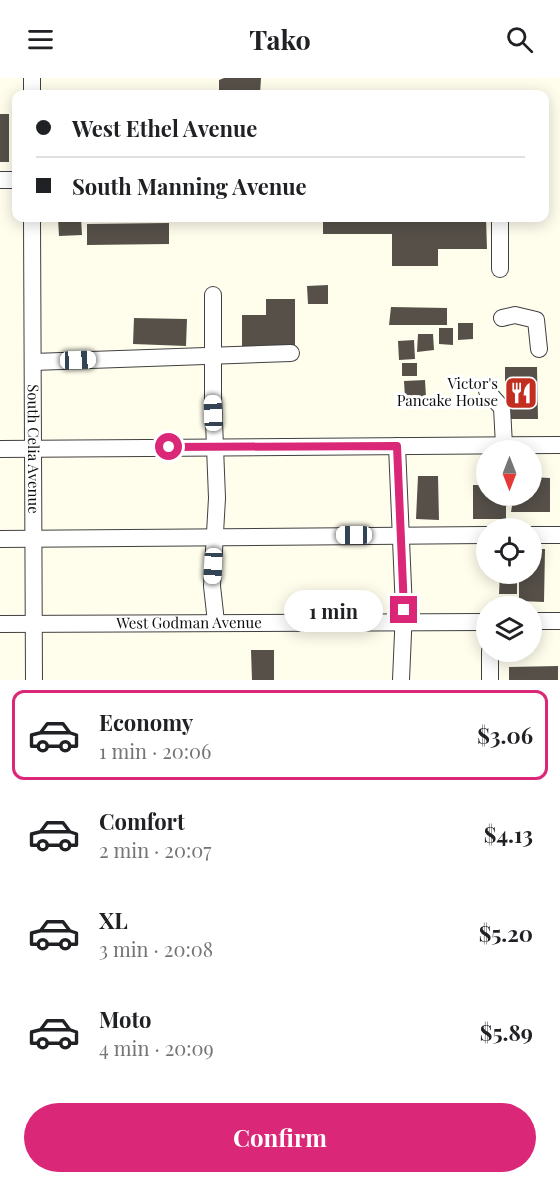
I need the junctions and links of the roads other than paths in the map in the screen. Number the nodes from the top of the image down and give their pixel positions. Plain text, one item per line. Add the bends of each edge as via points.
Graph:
1 (32, 222) edge
2 (500, 222) edge
3 (500, 269) dead end
4 (213, 295) dead end
5 (502, 318) dead end
6 (539, 349) dead end
7 (291, 353) dead end
8 (213, 354) junction
9 (33, 362) junction
10 (487, 390) dead end
11 (504, 440) edge
12 (476, 445) edge
13 (542, 445) edge
14 (560, 445) edge
15 (397, 446) junction
16 (214, 447) junction
17 (33, 448) junction
18 (0, 449) edge
19 (400, 535) junction
20 (476, 535) edge
21 (542, 535) edge
22 (560, 535) edge
23 (215, 537) junction
24 (0, 538) edge
25 (34, 538) junction
26 (542, 621) edge
27 (560, 621) edge
28 (216, 622) junction
29 (403, 622) junction
30 (476, 622) edge
31 (0, 624) edge
32 (34, 624) junction
33 (490, 662) edge
34 (34, 680) edge
35 (401, 680) edge
36 (490, 680) edge

1 - 9 street, South Celia Avenue
2 - 3 street
4 - 8 street
5 - 6 street via 515,315 536,320
7 - 8 street
8 - 9 street
8 - 16 street
9 - 17 street, South Celia Avenue
10 - 11 street via 502,408
12 - 15 street
13 - 14 street
15 - 16 street
15 - 19 street
16 - 17 street
16 - 23 street via 218,498
17 - 18 street
17 - 25 street, South Celia Avenue
19 - 20 street
19 - 23 street
19 - 29 street
21 - 22 street
23 - 25 street
23 - 28 street via 212,586
24 - 25 street
25 - 32 street, South Celia Avenue
26 - 27 street
28 - 29 street, West Godman Avenue
28 - 32 street, West Godman Avenue
29 - 30 street, West Godman Avenue
29 - 35 street
31 - 32 street, West Godman Avenue
32 - 34 street, South Celia Avenue
33 - 36 street

